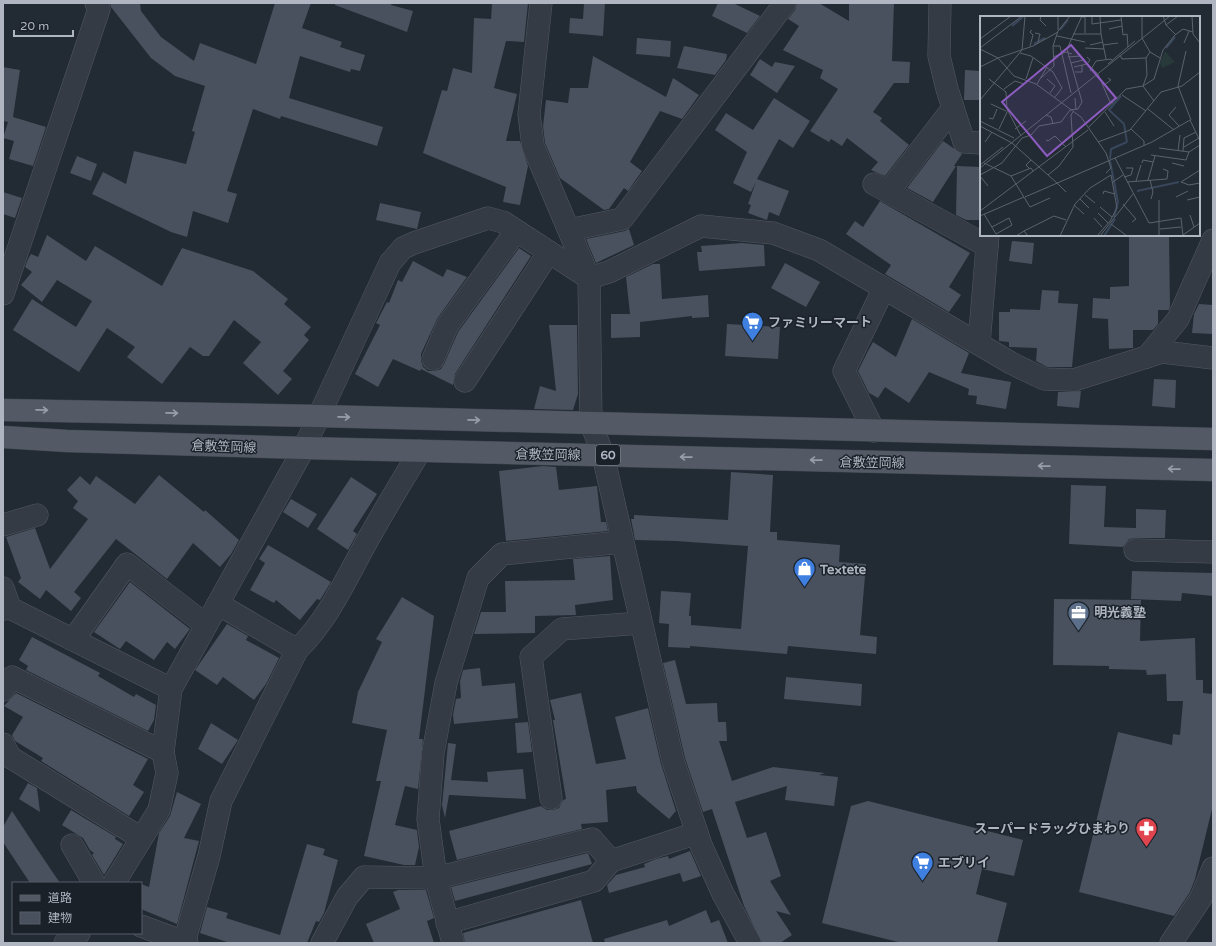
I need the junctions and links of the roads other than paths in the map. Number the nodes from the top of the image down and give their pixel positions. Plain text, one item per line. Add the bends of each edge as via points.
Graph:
1 (96, 3) edge
2 (542, 3) edge
3 (785, 3) edge
4 (940, 3) edge
5 (953, 108) junction
6 (980, 143) edge
7 (896, 182) dead end
8 (874, 184) dead end
9 (569, 230) junction
10 (516, 231) junction
11 (12, 239) edge
12 (1213, 240) edge
13 (987, 241) edge
14 (549, 252) junction
15 (589, 278) junction
16 (884, 288) junction
17 (3, 294) edge
18 (979, 344) junction
19 (1147, 357) junction
20 (1213, 358) edge
21 (432, 359) dead end
22 (465, 381) dead end
23 (3, 410) edge
24 (319, 416) junction
25 (591, 423) junction
26 (874, 430) junction
27 (3, 437) edge
28 (1213, 439) edge
29 (304, 448) junction
30 (420, 451) junction
31 (603, 455) junction
32 (1213, 470) edge
33 (36, 515) dead end
34 (3, 524) edge
35 (622, 542) junction
36 (1135, 550) dead end
37 (1213, 552) edge
38 (5, 602) edge
39 (218, 604) junction
40 (641, 623) junction
41 (206, 625) junction
42 (73, 640) junction
43 (297, 650) junction
44 (171, 689) junction
45 (3, 690) edge
46 (3, 744) edge
47 (163, 752) junction
48 (550, 798) dead end
49 (697, 833) junction
50 (141, 838) junction
51 (72, 845) dead end
52 (611, 861) junction
53 (1213, 868) edge
54 (436, 878) junction
55 (93, 882) edge
56 (115, 882) edge
57 (142, 926) edge
58 (450, 933) edge
59 (78, 934) edge
60 (66, 943) edge
61 (185, 943) edge
62 (322, 943) edge
63 (750, 943) edge
64 (1172, 943) edge

1 - 11 street via 99,9
2 - 9 street via 529,114 533,146
3 - 9 street via 622,219
4 - 5 street via 939,56
5 - 6 street via 964,142
5 - 7 street
8 - 13 street
9 - 15 street
10 - 14 street
10 - 21 street via 448,326
10 - 24 street via 503,222 488,218 403,248 390,263
11 - 17 street
12 - 19 street via 1178,319
13 - 18 street
14 - 15 street
14 - 22 street
15 - 16 street via 609,272 701,226 774,232 819,250
15 - 25 street
16 - 18 street
16 - 26 street via 844,370
18 - 19 street via 1044,379 1074,380
19 - 20 street via 1162,352
23 -> 24 main road
24 -> 25 main road
24 - 29 street
25 - 26 main road
25 - 31 street
26 - 28 main road
27 - 29 main road, 倉敷笠岡線 / 60
29 - 30 main road, 倉敷笠岡線 / 60
29 - 39 street
30 - 31 main road, 倉敷笠岡線 / 60
30 - 43 street via 384,510 326,616
32 -> 31 main road, 倉敷笠岡線 / 60
31 - 35 street
33 - 34 street
35 - 40 street
35 - 54 street via 502,554 478,578 446,683 433,753 428,819
36 - 37 street
38 - 42 street
39 - 41 street
39 - 43 street
40 - 48 street via 562,629 531,657
40 - 49 street via 673,762
41 - 42 street via 127,564
41 - 44 street
42 - 44 street
43 - 61 street via 221,801
44 - 47 street
45 - 47 street via 12,677
46 - 50 street via 10,757
47 - 50 street via 167,773 159,810
49 - 52 street
49 - 63 street via 723,894
50 - 56 street
51 - 55 street
52 - 54 street via 592,839
52 - 58 street via 594,881
53 - 64 street via 1201,898
54 - 58 street
54 - 62 street via 364,877 347,897
57 - 61 street
59 - 60 street

